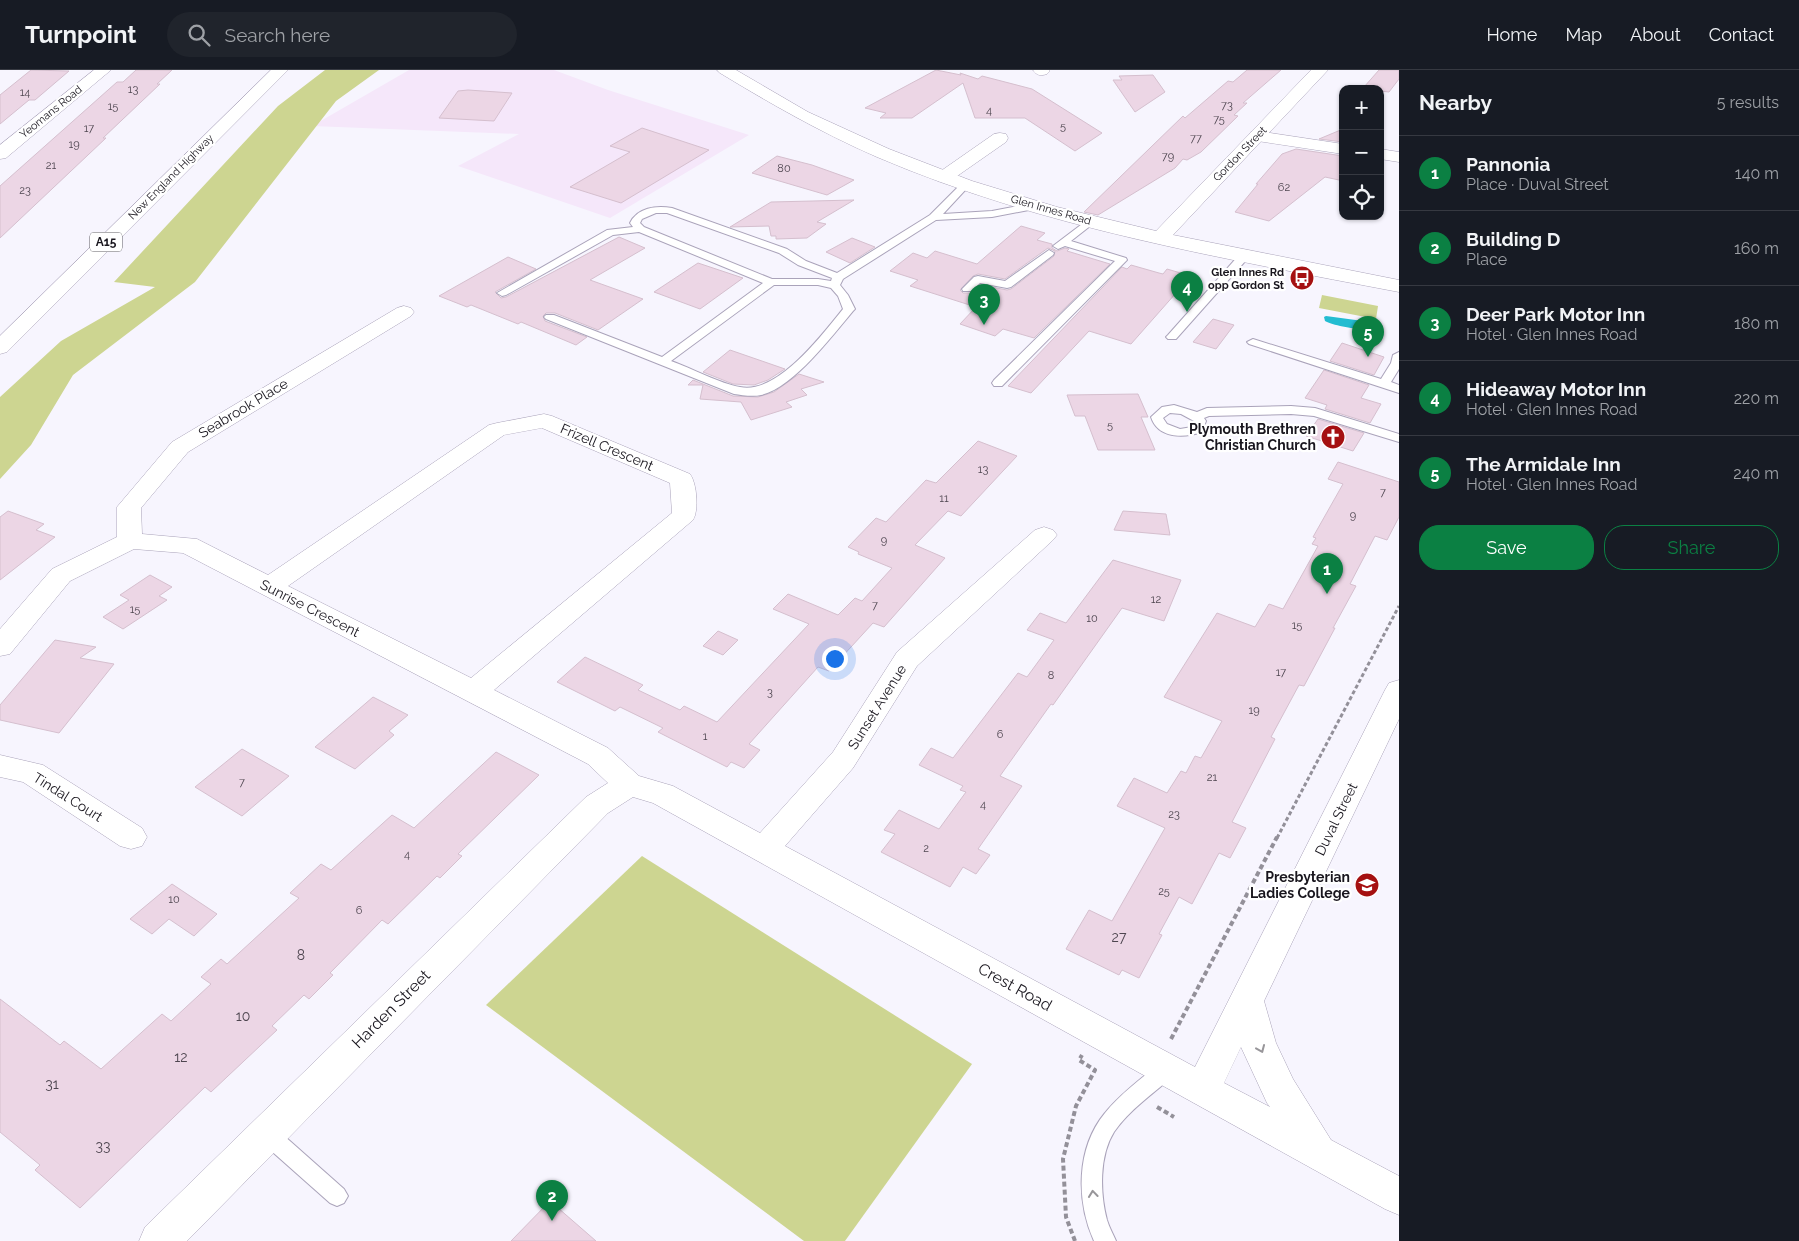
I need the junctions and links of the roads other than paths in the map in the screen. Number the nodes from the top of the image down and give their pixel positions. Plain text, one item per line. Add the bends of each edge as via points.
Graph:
1 (103, 70) edge
2 (280, 70) edge
3 (292, 70) edge
4 (725, 70) edge
5 (1320, 70) edge
6 (259, 92) junction
7 (1257, 136) junction
8 (1000, 138) dead end
9 (1339, 148) edge
10 (0, 154) edge
11 (1384, 155) edge
12 (1399, 157) edge
13 (944, 177) junction
14 (966, 184) junction
15 (1034, 206) junction
16 (934, 217) junction
17 (1090, 221) junction
18 (640, 229) junction
19 (1159, 239) junction
20 (1057, 247) junction
21 (1244, 256) junction
22 (836, 281) junction
23 (771, 282) junction
24 (1399, 286) edge
25 (967, 289) dead end
26 (502, 293) dead end
27 (404, 312) dead end
28 (550, 317) dead end
29 (1172, 337) dead end
30 (1253, 342) dead end
31 (0, 348) edge
32 (1399, 355) edge
33 (662, 362) junction
34 (998, 383) dead end
35 (1384, 384) junction
36 (1399, 389) edge
37 (1197, 417) dead end
38 (1399, 438) edge
39 (1044, 535) dead end
40 (130, 541) junction
41 (270, 587) junction
42 (0, 648) edge
43 (1399, 690) edge
44 (473, 692) junction
45 (0, 766) edge
46 (629, 785) junction
47 (131, 837) dead end
48 (764, 848) junction
49 (1247, 1002) junction
50 (1168, 1056) junction
51 (1202, 1090) junction
52 (266, 1133) junction
53 (1318, 1152) junction
54 (337, 1196) dead end
55 (1399, 1196) edge
56 (159, 1241) edge
57 (1105, 1241) edge

1 - 10 main road, Yeomans Road
2 - 6 main road, New England Highway / A15
3 - 6 main road, New England Highway / A15
4 - 13 main road, Glen Innes Road via 813,122 885,156
5 - 7 main road, Gordon Street
6 - 31 main road, New England Highway / A15
7 - 9 main road
7 - 19 main road, Gordon Street
8 - 13 main road
11 - 12 main road
13 - 14 main road, Glen Innes Road
14 - 15 main road, Glen Innes Road
14 - 16 lane
15 - 16 lane via 992,214
15 - 17 main road, Glen Innes Road
16 - 22 lane
17 - 19 main road, Glen Innes Road
17 - 20 lane
18 - 22 lane via 635,223 645,212 668,210 783,252
18 - 23 lane
18 - 26 lane via 611,232
19 - 21 main road, Glen Innes Road
20 - 25 lane via 1007,285 978,279
20 - 34 lane via 1122,260
21 - 24 main road, Glen Innes Road
21 - 29 lane
22 - 23 lane
22 - 33 lane via 849,309 784,379 759,392 738,391
23 - 33 lane
27 - 40 main road, Seabrook Place via 180,447 129,506
28 - 33 lane
30 - 35 lane
32 - 35 lane
35 - 36 lane
37 - 38 lane via 1207,412 1306,411 1326,414
39 - 48 main road, Sunset Avenue via 907,659 843,760
40 - 41 main road, Sunrise Crescent via 188,545
40 - 42 main road via 61,575
41 - 44 main road, Sunrise Crescent
41 - 44 main road, Frizell Crescent via 497,430 544,421 682,480 684,514
43 - 49 main road, Duval Street
44 - 46 main road, Sunrise Crescent via 598,756
45 - 47 main road, Tindal Court via 32,773
46 - 48 main road, Crest Road via 662,794
46 - 52 main road, Harden Street via 597,805
48 - 50 main road, Crest Road
49 - 51 main road, Duval Street
49 -> 53 main road via 1258,1044 1280,1091
50 - 51 main road, Crest Road
57 -> 50 lane via 1096,1220 1092,1177 1098,1145 1108,1125
51 - 53 main road, Crest Road
52 - 54 lane
52 - 56 main road, Harden Street
53 - 55 main road, Crest Road

